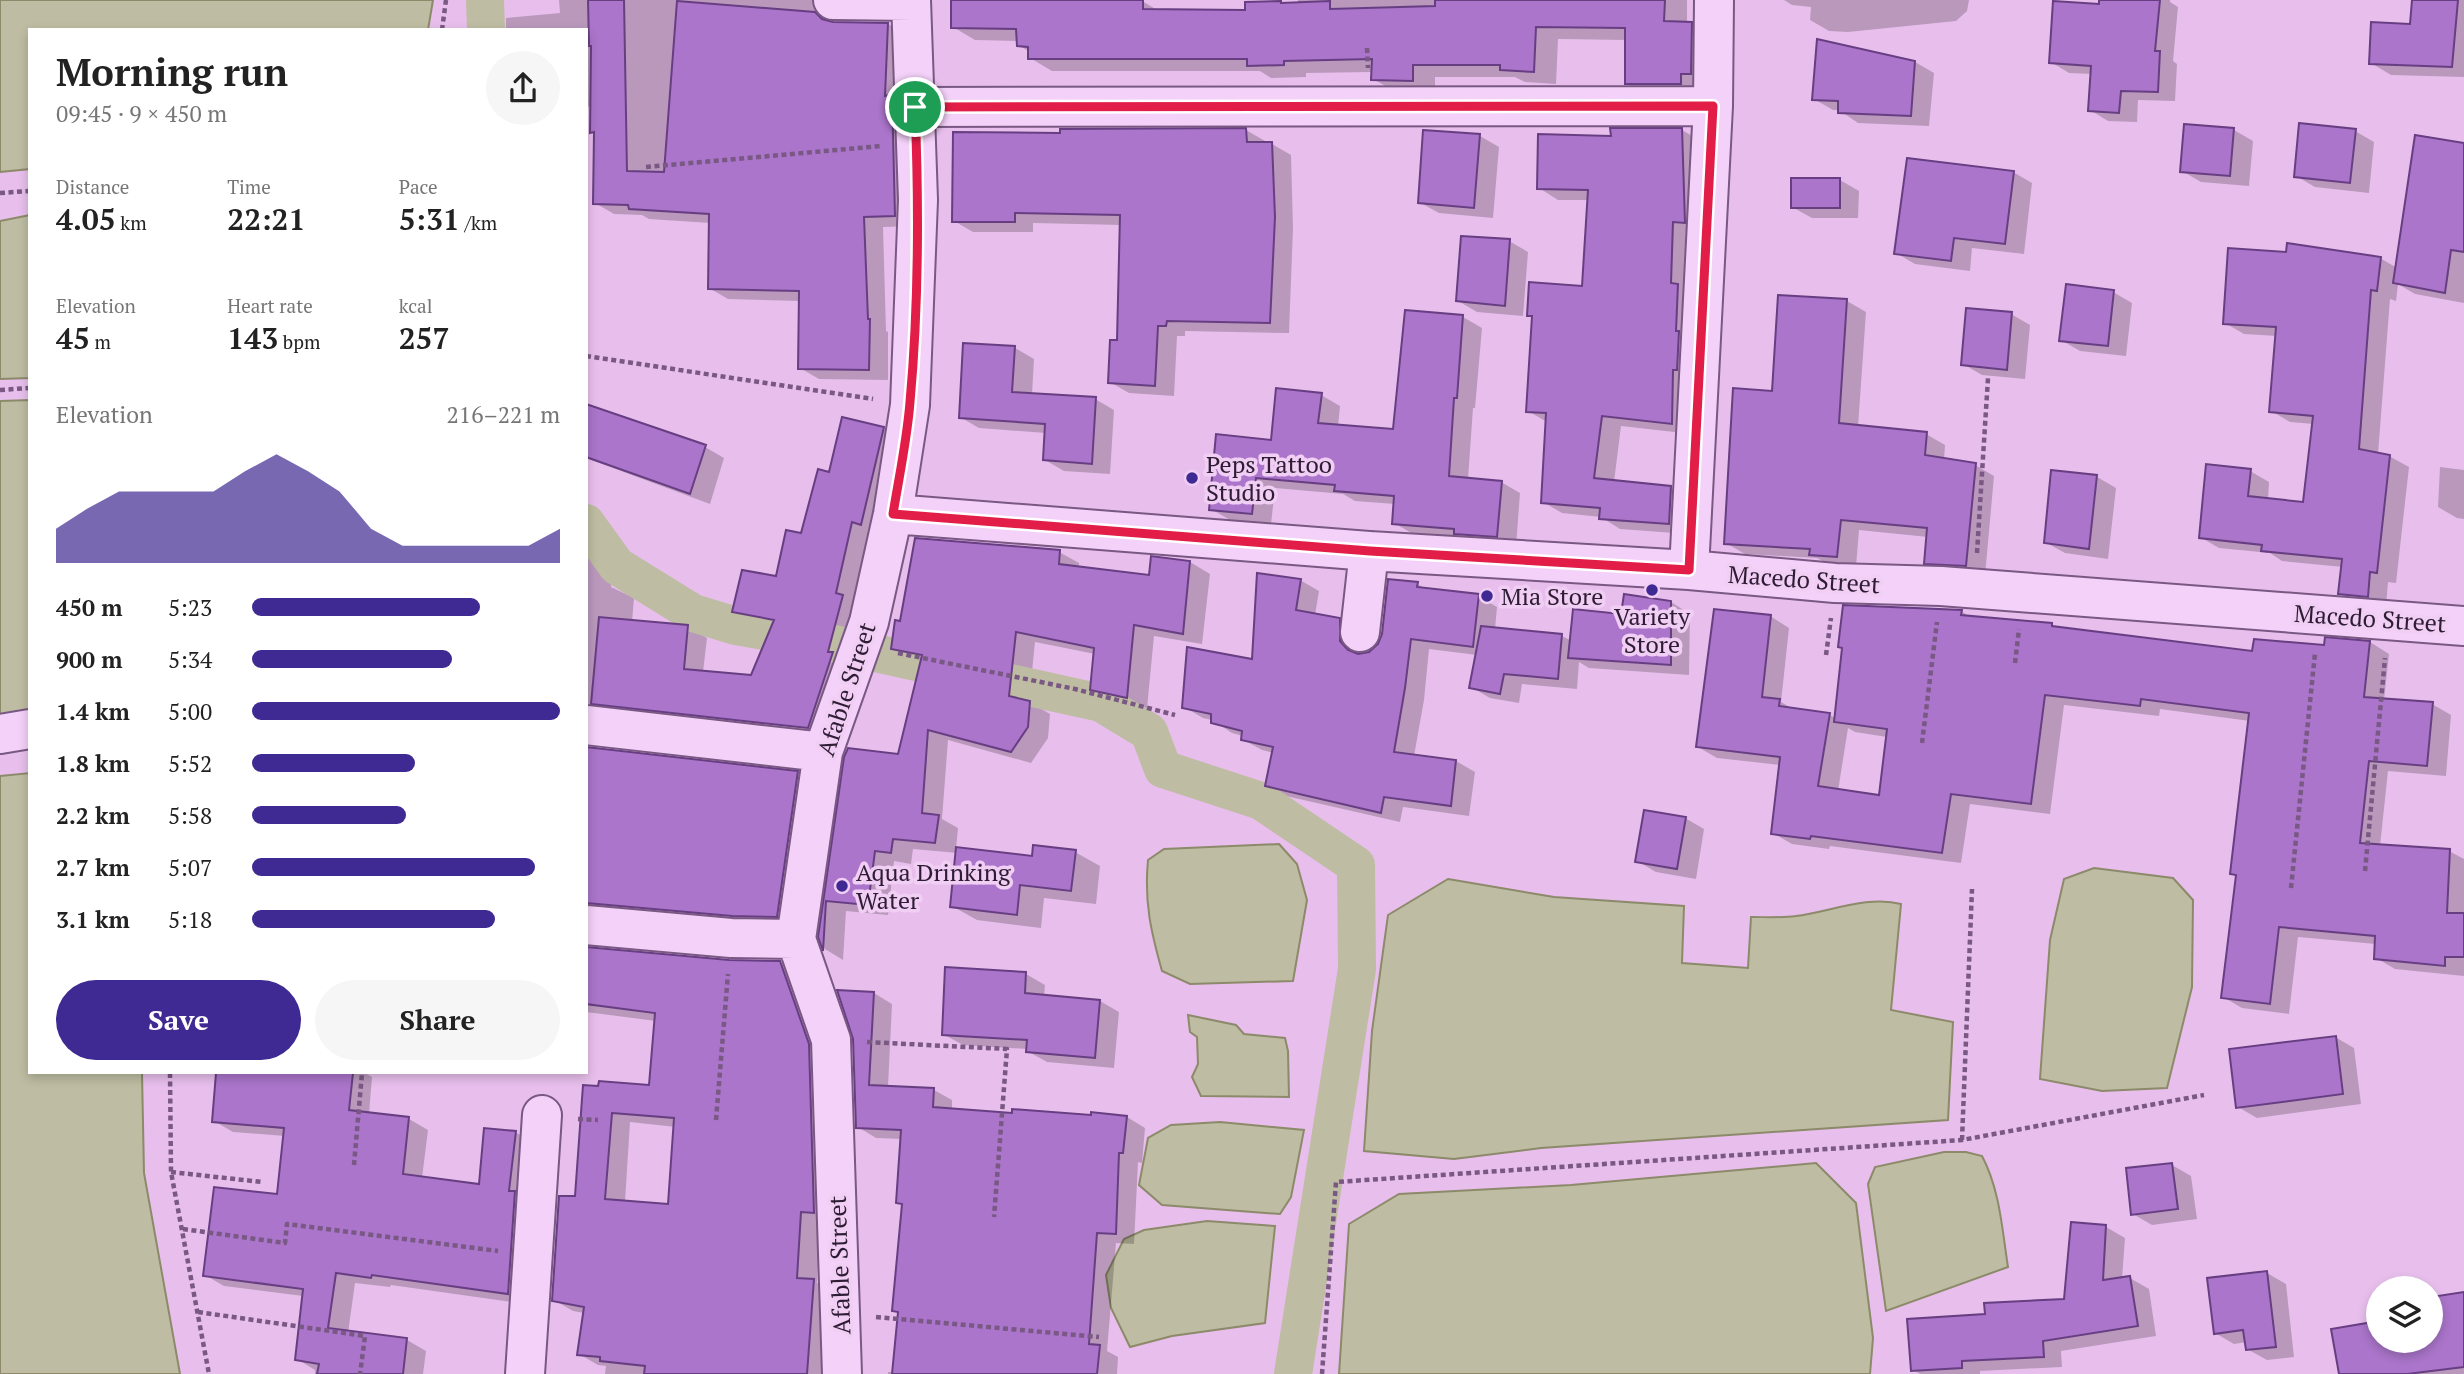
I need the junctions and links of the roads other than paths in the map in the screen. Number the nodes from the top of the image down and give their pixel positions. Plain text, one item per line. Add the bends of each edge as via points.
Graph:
1 (833, 0) edge
2 (911, 0) edge
3 (1714, 0) edge
4 (1713, 106) junction
5 (915, 107) junction
6 (893, 514) junction
7 (1370, 551) junction
8 (1689, 570) junction
9 (2464, 625) edge
10 (1360, 632) dead end
11 (588, 725) edge
12 (28, 729) edge
13 (0, 734) edge
14 (823, 752) junction
15 (588, 926) edge
16 (796, 939) junction
17 (542, 1115) dead end
18 (525, 1374) edge
19 (842, 1374) edge

1 - 2 street
2 - 5 street, Afable Street
3 - 4 street
4 - 5 street
4 - 8 street
5 - 6 street, Afable Street via 918,256 910,405
6 - 7 street, Macedo Street
6 - 14 street, Afable Street via 869,622
7 - 8 street, Macedo Street
7 - 10 street
8 - 9 street, Macedo Street
11 - 14 street
12 - 13 street
14 - 16 street, Afable Street
15 - 16 street
16 - 19 street, Afable Street via 831,1040
17 - 18 street

